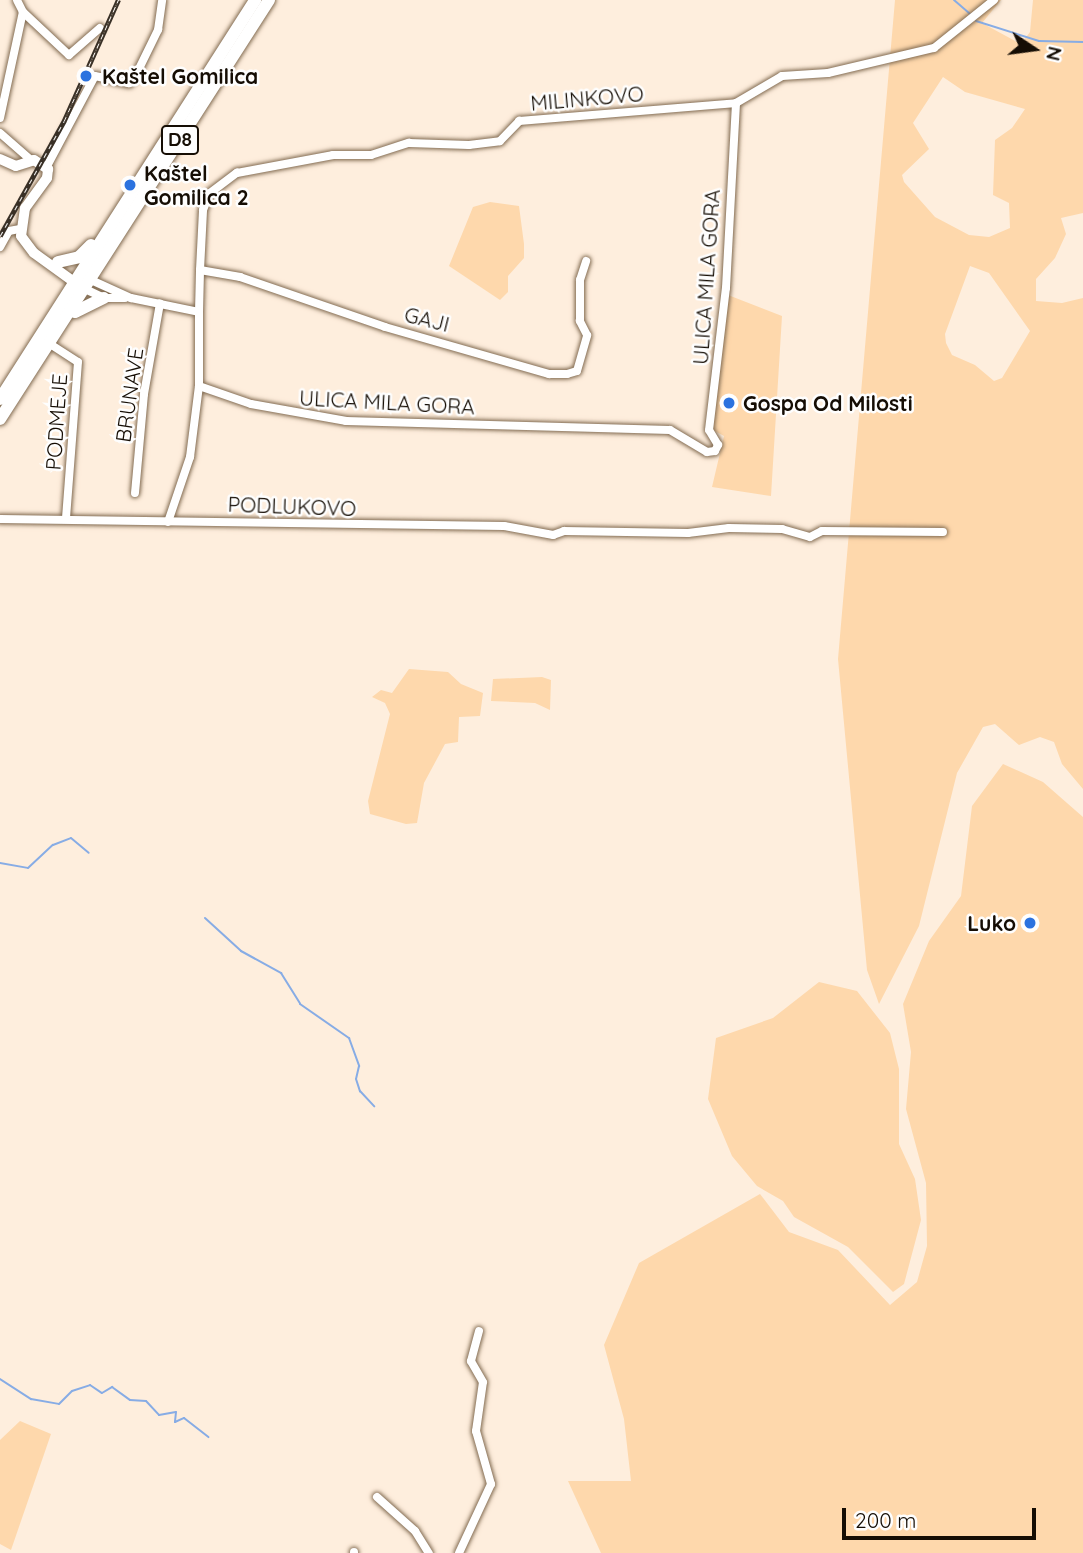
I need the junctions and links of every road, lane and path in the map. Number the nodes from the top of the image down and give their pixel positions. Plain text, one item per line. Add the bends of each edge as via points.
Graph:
1 (162, 0) edge
2 (255, 0) edge
3 (269, 0) edge
4 (995, 0) edge
5 (19, 1) edge
6 (23, 12) junction
7 (100, 28) dead end
8 (736, 103) junction
9 (0, 118) edge
10 (0, 133) edge
11 (0, 159) edge
12 (31, 160) junction
13 (46, 168) junction
14 (19, 229) junction
15 (103, 237) junction
16 (0, 247) edge
17 (34, 253) junction
18 (586, 261) dead end
19 (58, 262) junction
20 (200, 270) junction
21 (82, 281) junction
22 (104, 298) junction
23 (131, 298) junction
24 (160, 303) junction
25 (199, 312) junction
26 (66, 319) junction
27 (50, 344) junction
28 (199, 386) junction
29 (0, 399) edge
30 (0, 419) edge
31 (135, 492) dead end
32 (0, 519) edge
33 (66, 519) junction
34 (168, 522) junction
35 (943, 532) dead end
36 (479, 1331) dead end
37 (377, 1497) dead end
38 (429, 1553) edge
39 (458, 1553) edge

1 - 13 street via 158,30 134,79 129,83 95,76
2 - 15 main road, D8
3 - 21 main road, D8
4 - 8 street, MILINKOVO via 934,48 828,74 782,76
5 - 6 street
6 - 7 street via 69,55
6 - 9 street
8 - 20 street, MILINKOVO via 519,121 500,141 409,143 371,155 333,155 237,173 211,193 203,209
8 - 28 street, ULICA MILA GORA via 726,288 709,430 718,445 715,451 707,452 670,430 311,418
10 - 12 street
11 - 12 street via 16,166
12 - 13 street
13 - 14 street via 48,175 30,198
14 - 16 street via 9,231
14 - 17 street
15 - 19 main road via 79,257
15 - 21 main road, D8
17 - 19 street
17 - 21 street
18 - 20 street, GAJI via 580,279 580,321 587,335 577,371 567,374 549,374 385,327 240,277
19 - 21 street
20 - 25 street
21 - 22 street
21 - 23 street
21 - 26 main road, D8
21 - 29 main road, D8
22 - 23 street
22 - 26 main road via 90,301
23 - 24 street
24 - 25 street
24 - 31 street, BRUNAVE via 144,394
25 - 28 street
26 - 27 main road, D8
27 - 30 main road, D8
27 - 33 street, PODMEJE via 78,362
28 - 34 street via 190,457
32 - 33 street, PODLUKOVO
33 - 34 street, PODLUKOVO
34 - 35 street, PODLUKOVO via 504,526 553,535 564,531 688,533 729,528 782,529 810,537 822,531
36 - 39 street via 471,1361 483,1382 476,1431 491,1483
37 - 38 street via 415,1531

